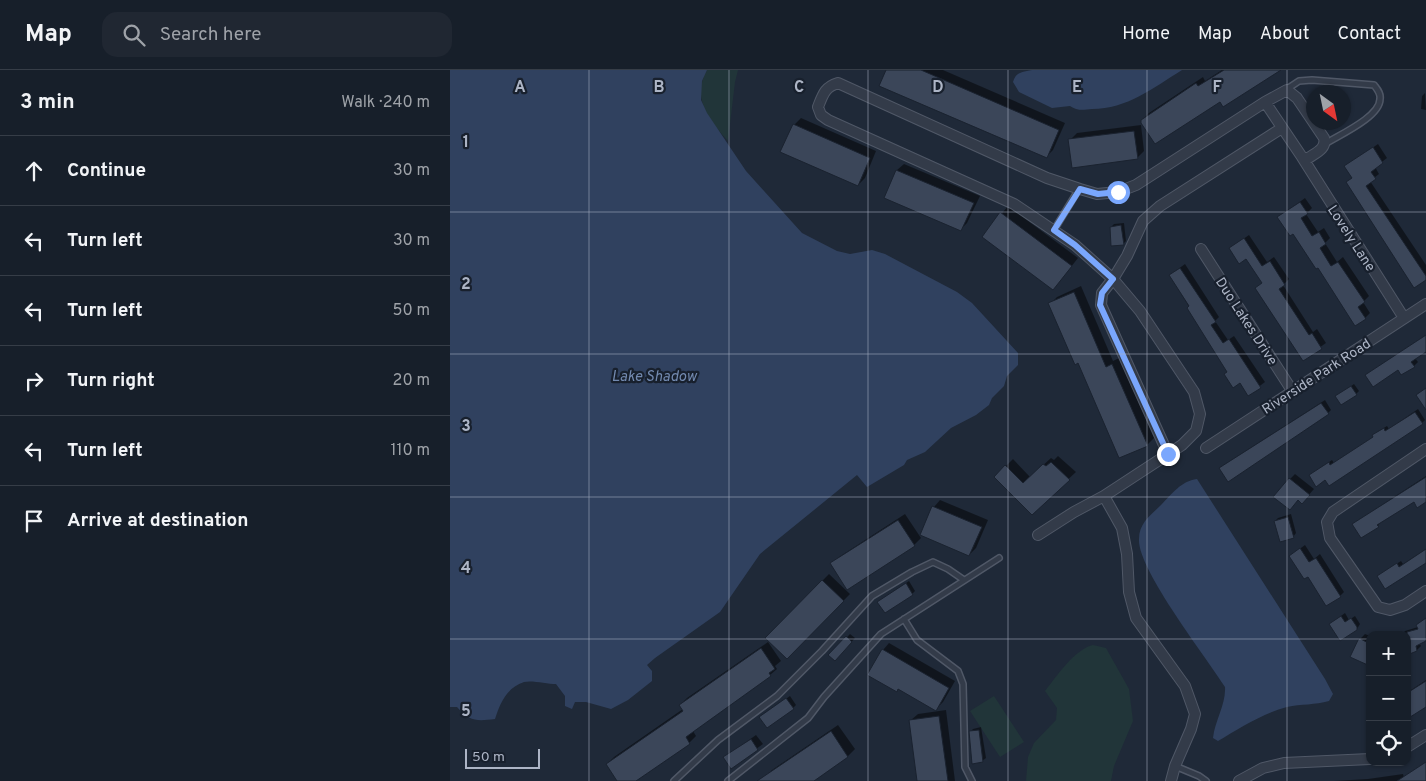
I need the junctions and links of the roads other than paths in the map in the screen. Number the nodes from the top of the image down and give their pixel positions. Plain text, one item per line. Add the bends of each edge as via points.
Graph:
1 (1287, 90) junction
2 (1265, 102) junction
3 (1282, 128) junction
4 (1325, 144) junction
5 (1302, 157) junction
6 (1080, 189) junction
7 (1054, 230) junction
8 (1201, 250) dead end
9 (1113, 279) junction
10 (1426, 304) edge
11 (1404, 318) junction
12 (1293, 392) junction
13 (1206, 448) dead end
14 (1426, 449) edge
15 (1168, 454) junction
16 (1104, 496) junction
17 (1038, 535) dead end
18 (999, 558) dead end
19 (964, 580) junction
20 (1426, 591) edge
21 (904, 619) junction
22 (1426, 734) edge
23 (1411, 744) edge
24 (1366, 759) edge
25 (1175, 766) junction
26 (681, 779) edge
27 (674, 781) edge
28 (728, 781) edge
29 (972, 781) edge
30 (1171, 781) edge
31 (1206, 781) edge
32 (1239, 781) edge

1 - 2 street
1 - 4 street via 1297,98
1 - 4 lane via 1299,81 1312,80 1374,85 1380,93 1378,108 1370,116
2 - 3 street, Lovely Lane
2 - 6 street via 1136,185 1118,192 1098,194
3 - 5 street, Lovely Lane
3 - 9 street via 1160,206 1143,221
4 - 5 street via 1324,148 1307,158
5 - 11 street, Lovely Lane
6 - 7 lane
6 - 7 street via 1047,178 838,83 824,91 818,107 828,120 1014,204
7 - 9 street
8 - 12 street, Duo Lakes Drive
9 - 15 street via 1102,293 1100,305
9 - 15 street via 1140,310 1194,392 1200,414 1196,431
10 - 11 street, Riverside Park Road
11 - 12 street, Riverside Park Road
12 - 13 street, Riverside Park Road
14 - 20 street via 1334,512 1326,522 1330,538 1378,607 1390,610
15 - 16 street
16 - 17 street
16 - 25 street via 1122,528 1129,592 1136,618 1185,686 1195,714
18 - 19 lane
19 - 21 lane
19 - 26 lane via 933,562 872,596 777,696 718,740
21 - 28 lane via 881,634 808,718
21 - 29 lane via 917,640 958,671 963,684 966,767
22 - 23 street
24 - 32 street via 1284,763 1263,768
25 - 30 street
25 - 31 lane
26 - 27 lane

